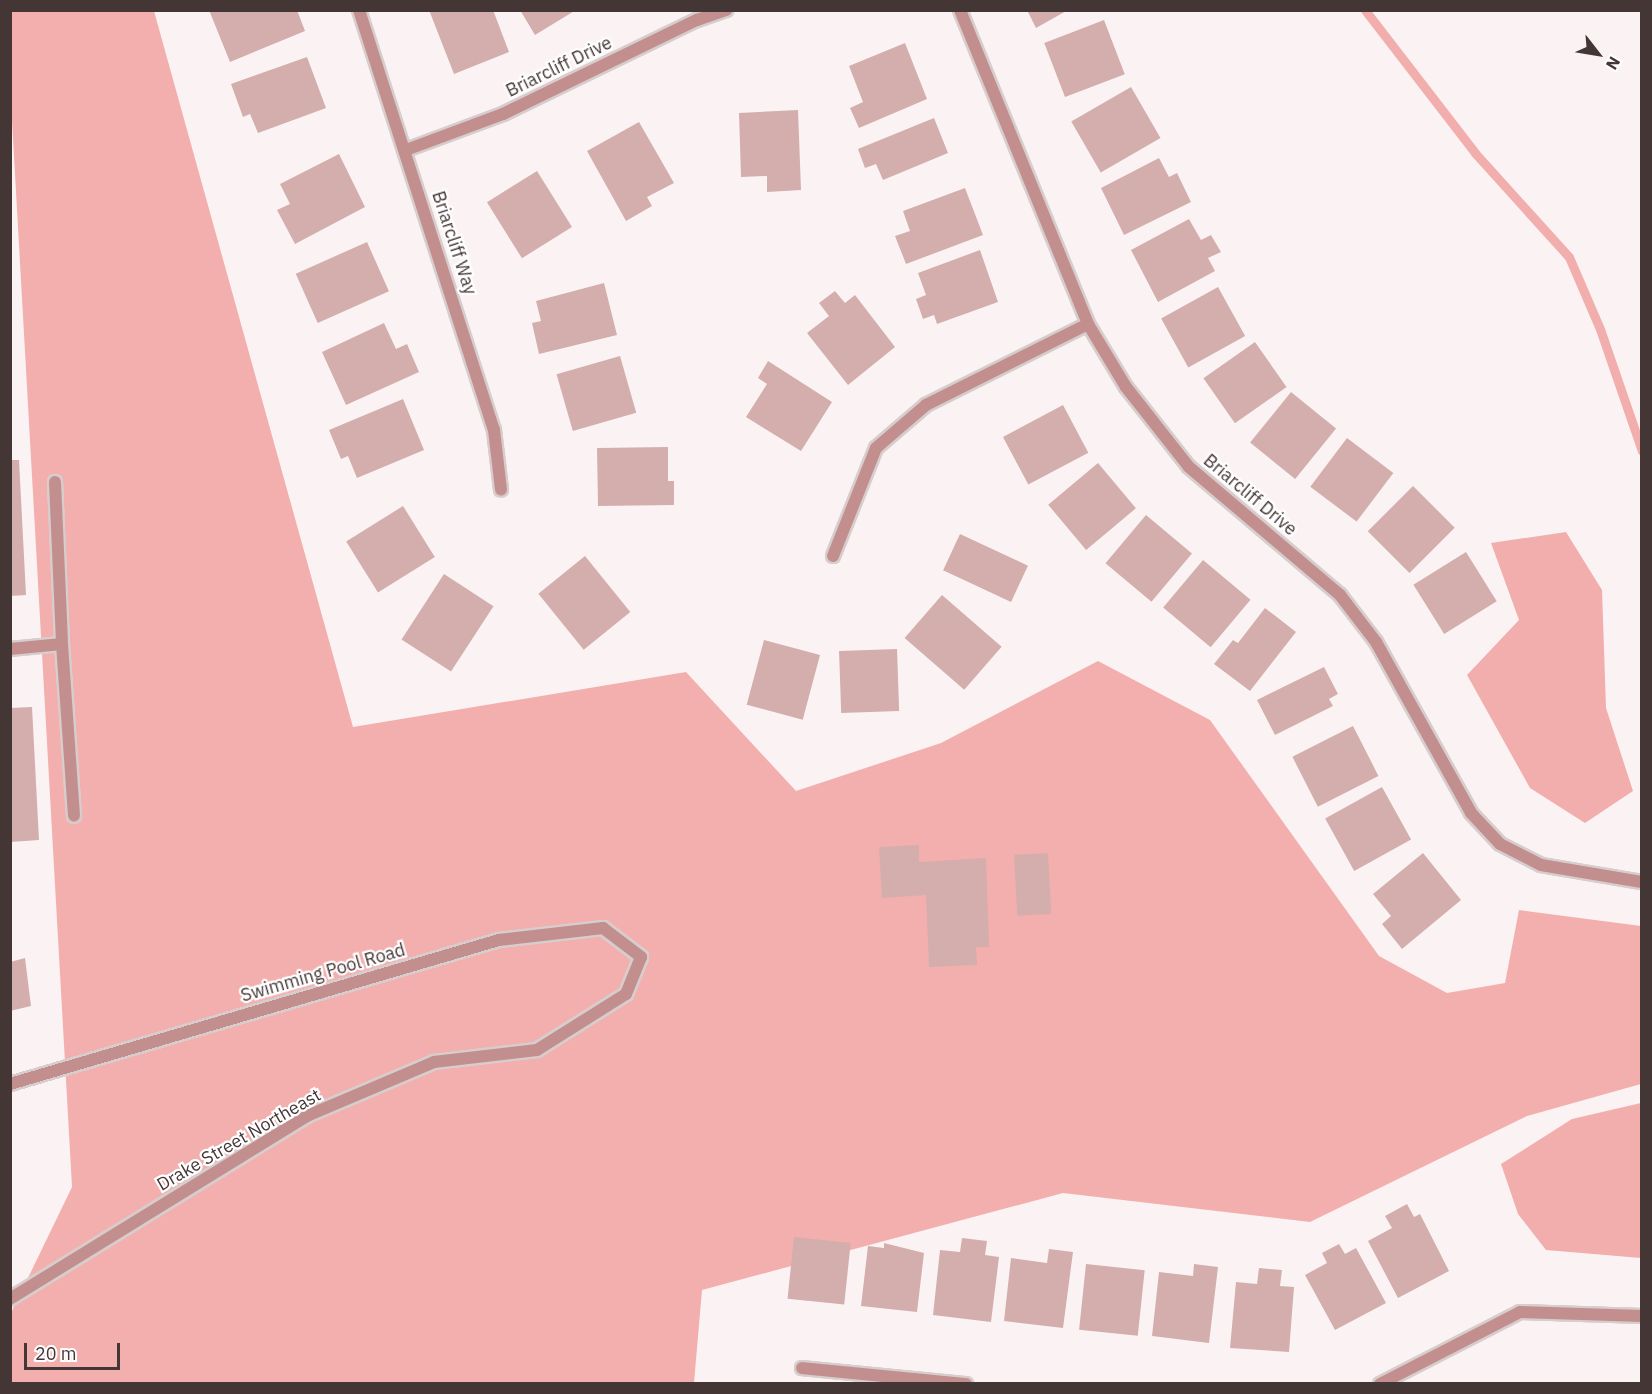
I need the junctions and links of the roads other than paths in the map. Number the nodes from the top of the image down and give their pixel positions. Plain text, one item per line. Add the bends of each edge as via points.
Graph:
1 (359, 10) edge
2 (726, 10) edge
3 (960, 10) edge
4 (406, 150) junction
5 (1088, 324) junction
6 (55, 482) dead end
7 (501, 490) dead end
8 (833, 556) dead end
9 (62, 644) junction
10 (10, 649) edge
11 (74, 816) dead end
12 (1641, 882) edge
13 (641, 957) joint
14 (10, 1084) edge
15 (10, 1299) edge
16 (1641, 1316) edge
17 (802, 1368) dead end
18 (929, 1382) edge
19 (966, 1383) edge
20 (1380, 1383) edge

1 - 4 street, Briarcliff Way
2 - 4 street, Briarcliff Drive via 697,20 503,114
3 - 5 street, Briarcliff Drive
4 - 7 street, Briarcliff Way via 494,430
5 - 8 street via 926,405 876,448
5 - 12 street, Briarcliff Drive via 1126,387 1189,467 1340,595 1376,642 1471,813 1500,844 1541,865
6 - 9 street
9 - 10 street
9 - 11 street
13 - 14 street, Swimming Pool Road via 603,928 499,940
13 - 15 street, Drake Street Northeast via 626,994 537,1050 434,1062 308,1116
16 - 20 street via 1520,1312
17 - 18 street
18 - 19 street

